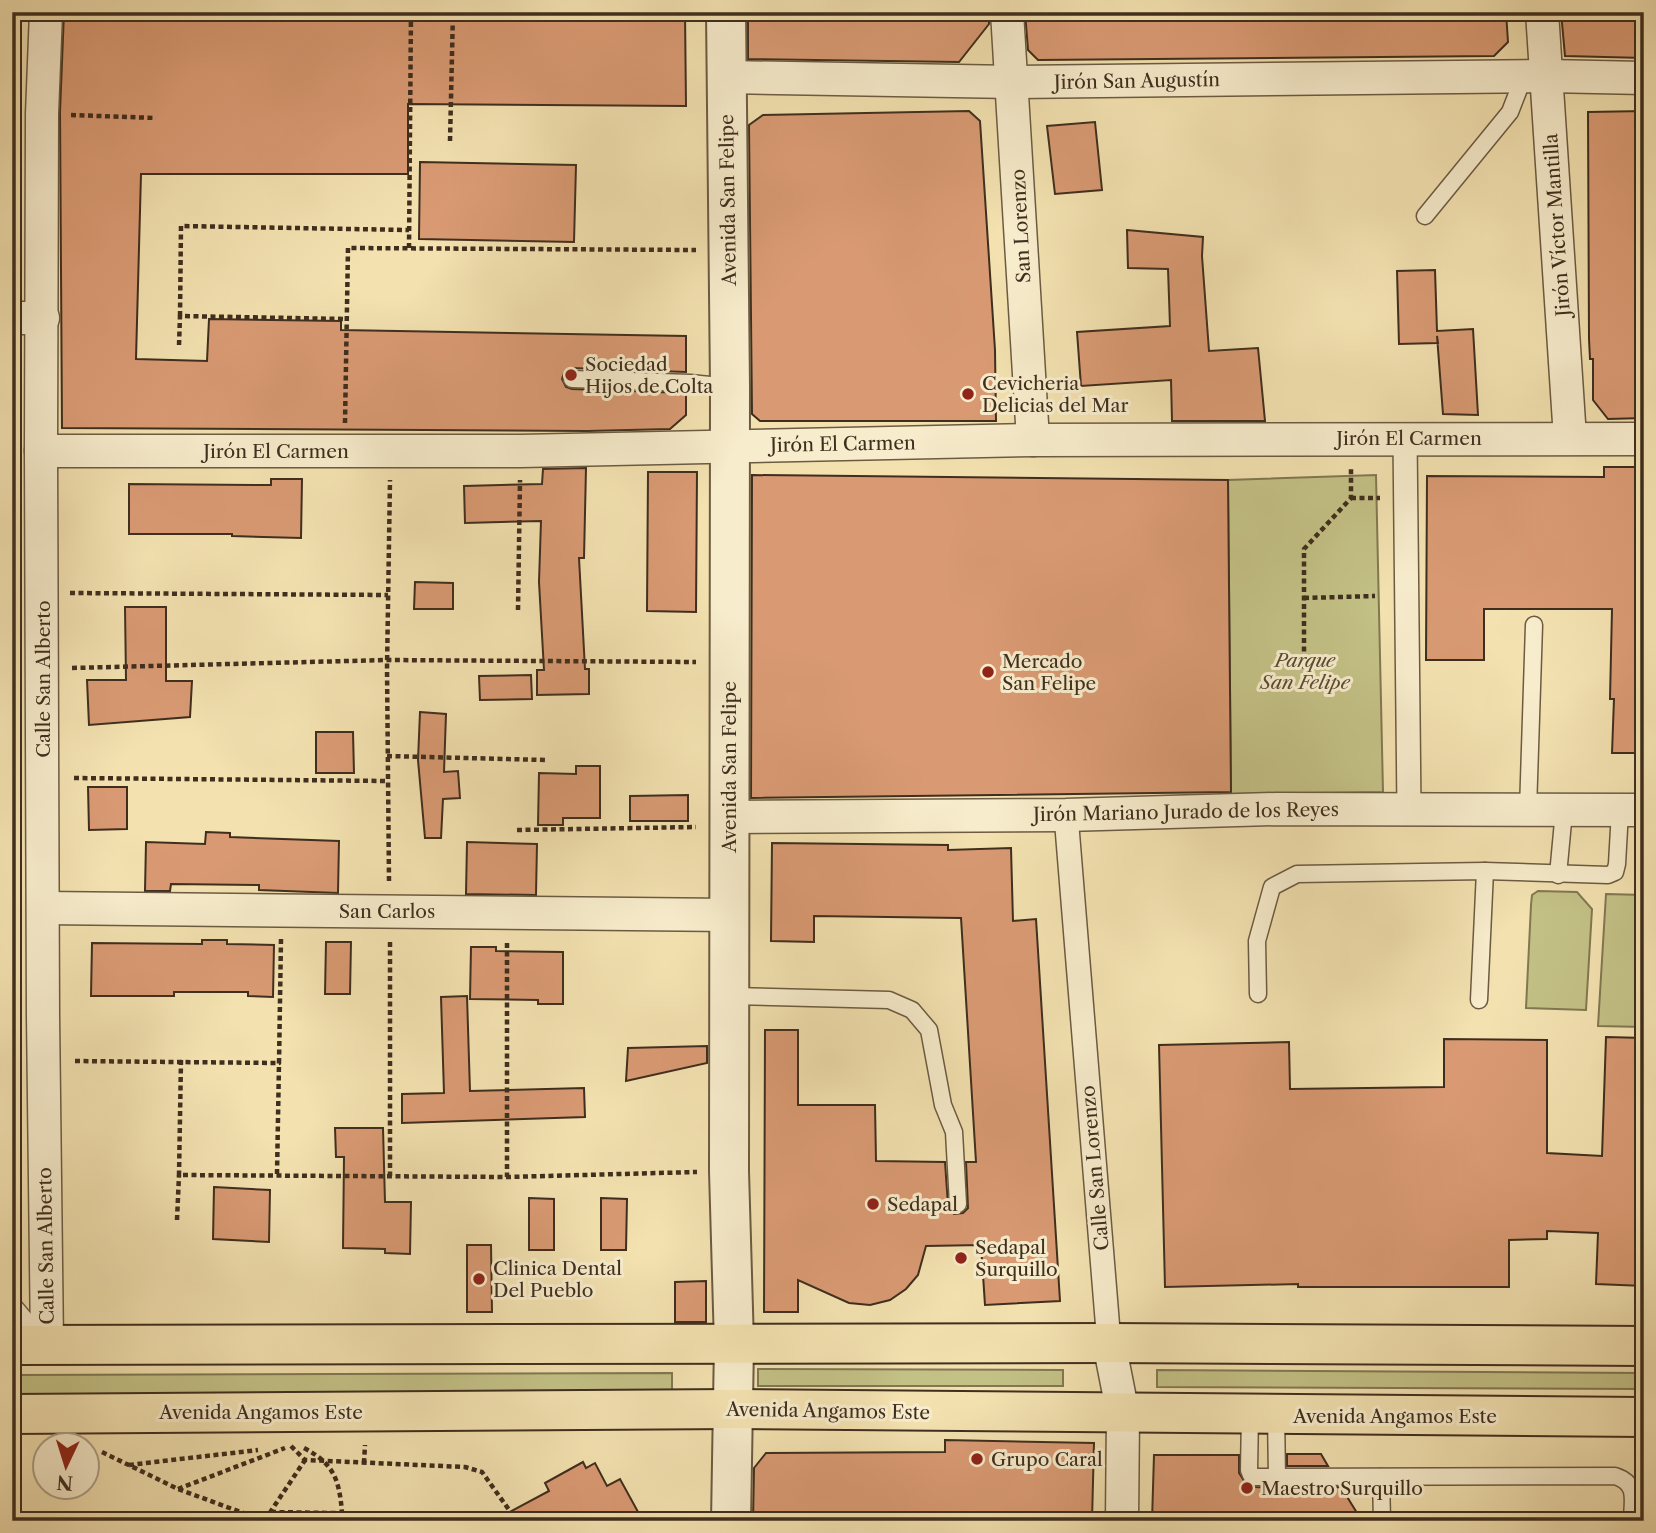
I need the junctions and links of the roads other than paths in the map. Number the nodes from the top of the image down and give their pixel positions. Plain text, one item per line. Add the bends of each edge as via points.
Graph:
1 (46, 12) edge
2 (726, 12) edge
3 (1007, 12) edge
4 (1542, 12) edge
5 (1536, 76) junction
6 (726, 78) junction
7 (1644, 78) edge
8 (1013, 82) junction
9 (1425, 216) dead end
10 (12, 318) edge
11 (43, 318) junction
12 (572, 379) dead end
13 (730, 387) junction
14 (1405, 438) junction
15 (1570, 438) junction
16 (1644, 439) edge
17 (1033, 440) junction
18 (730, 447) junction
19 (41, 451) junction
20 (1534, 625) dead end
21 (1409, 810) junction
22 (1528, 810) junction
23 (1564, 811) junction
24 (1632, 811) edge
25 (1066, 815) junction
26 (729, 822) junction
27 (1485, 871) junction
28 (1558, 875) junction
29 (44, 908) junction
30 (730, 915) junction
31 (1258, 994) dead end
32 (730, 996) junction
33 (1479, 1000) dead end
34 (958, 1204) dead end
35 (12, 1304) edge
36 (1109, 1343) junction
37 (734, 1344) junction
38 (29, 1345) edge
39 (1644, 1346) edge
40 (733, 1409) junction
41 (12, 1414) edge
42 (1123, 1414) junction
43 (1263, 1415) junction
44 (1644, 1417) edge
45 (1381, 1477) junction
46 (1276, 1478) junction
47 (731, 1521) edge
48 (1122, 1521) edge
49 (1382, 1521) edge
50 (1632, 1521) edge

1 - 11 street, Calle San Alberto
2 - 6 street, Avenida San Felipe
3 - 8 street, San Lorenzo
4 - 5 street, Jirón Víctor Mantilla
5 - 7 street, Jirón San Augustín
5 - 8 street, Jirón San Augustín
5 - 9 lane
5 - 15 street, Jirón Víctor Mantilla
6 - 8 street, Jirón San Augustín
6 - 13 street, Avenida San Felipe
8 - 17 street, San Lorenzo
10 - 11 street
11 - 19 street, Calle San Alberto
12 - 13 lane
13 - 18 street, Avenida San Felipe
14 - 15 street, Jirón El Carmen
14 - 17 street, Jirón El Carmen
14 - 21 street
15 - 16 street, Jirón El Carmen
17 - 18 street, Jirón El Carmen
18 - 19 street, Jirón El Carmen
18 - 26 street, Avenida San Felipe
19 - 29 street, Calle San Alberto
20 - 22 lane
21 - 22 street, Jirón Mariano Jurado de los Reyes
21 - 25 street, Jirón Mariano Jurado de los Reyes
22 - 23 street, Jirón Mariano Jurado de los Reyes
23 - 24 street, Jirón Mariano Jurado de los Reyes
23 - 28 lane
24 - 28 lane via 1615,872
25 - 26 street, Jirón Mariano Jurado de los Reyes
25 - 36 street, Calle San Lorenzo
26 - 30 street, Avenida San Felipe
27 - 28 lane
27 - 31 lane via 1297,874 1272,887 1257,942
27 - 33 lane
29 - 30 street, San Carlos
29 - 38 street, Calle San Alberto via 44,1061
30 - 32 street, Avenida San Felipe
32 - 34 lane via 889,1000 912,1010 929,1030 943,1105 954,1132
32 - 37 street, Avenida San Felipe
35 - 38 lane
36 - 37 main road
36 - 39 main road
36 - 42 street, Calle San Lorenzo
37 - 38 main road
37 - 40 street, Avenida San Felipe
40 - 41 main road, Avenida Angamos Este
40 - 42 main road, Avenida Angamos Este
40 - 47 street, Avenida San Felipe
42 - 43 main road, Avenida Angamos Este
42 - 48 street, Calle San Lorenzo
43 - 44 main road, Avenida Angamos Este
43 - 46 lane
43 - 46 lane via 1248,1453 1251,1475
45 - 46 lane
45 - 49 lane
45 - 50 lane via 1615,1476 1633,1488

